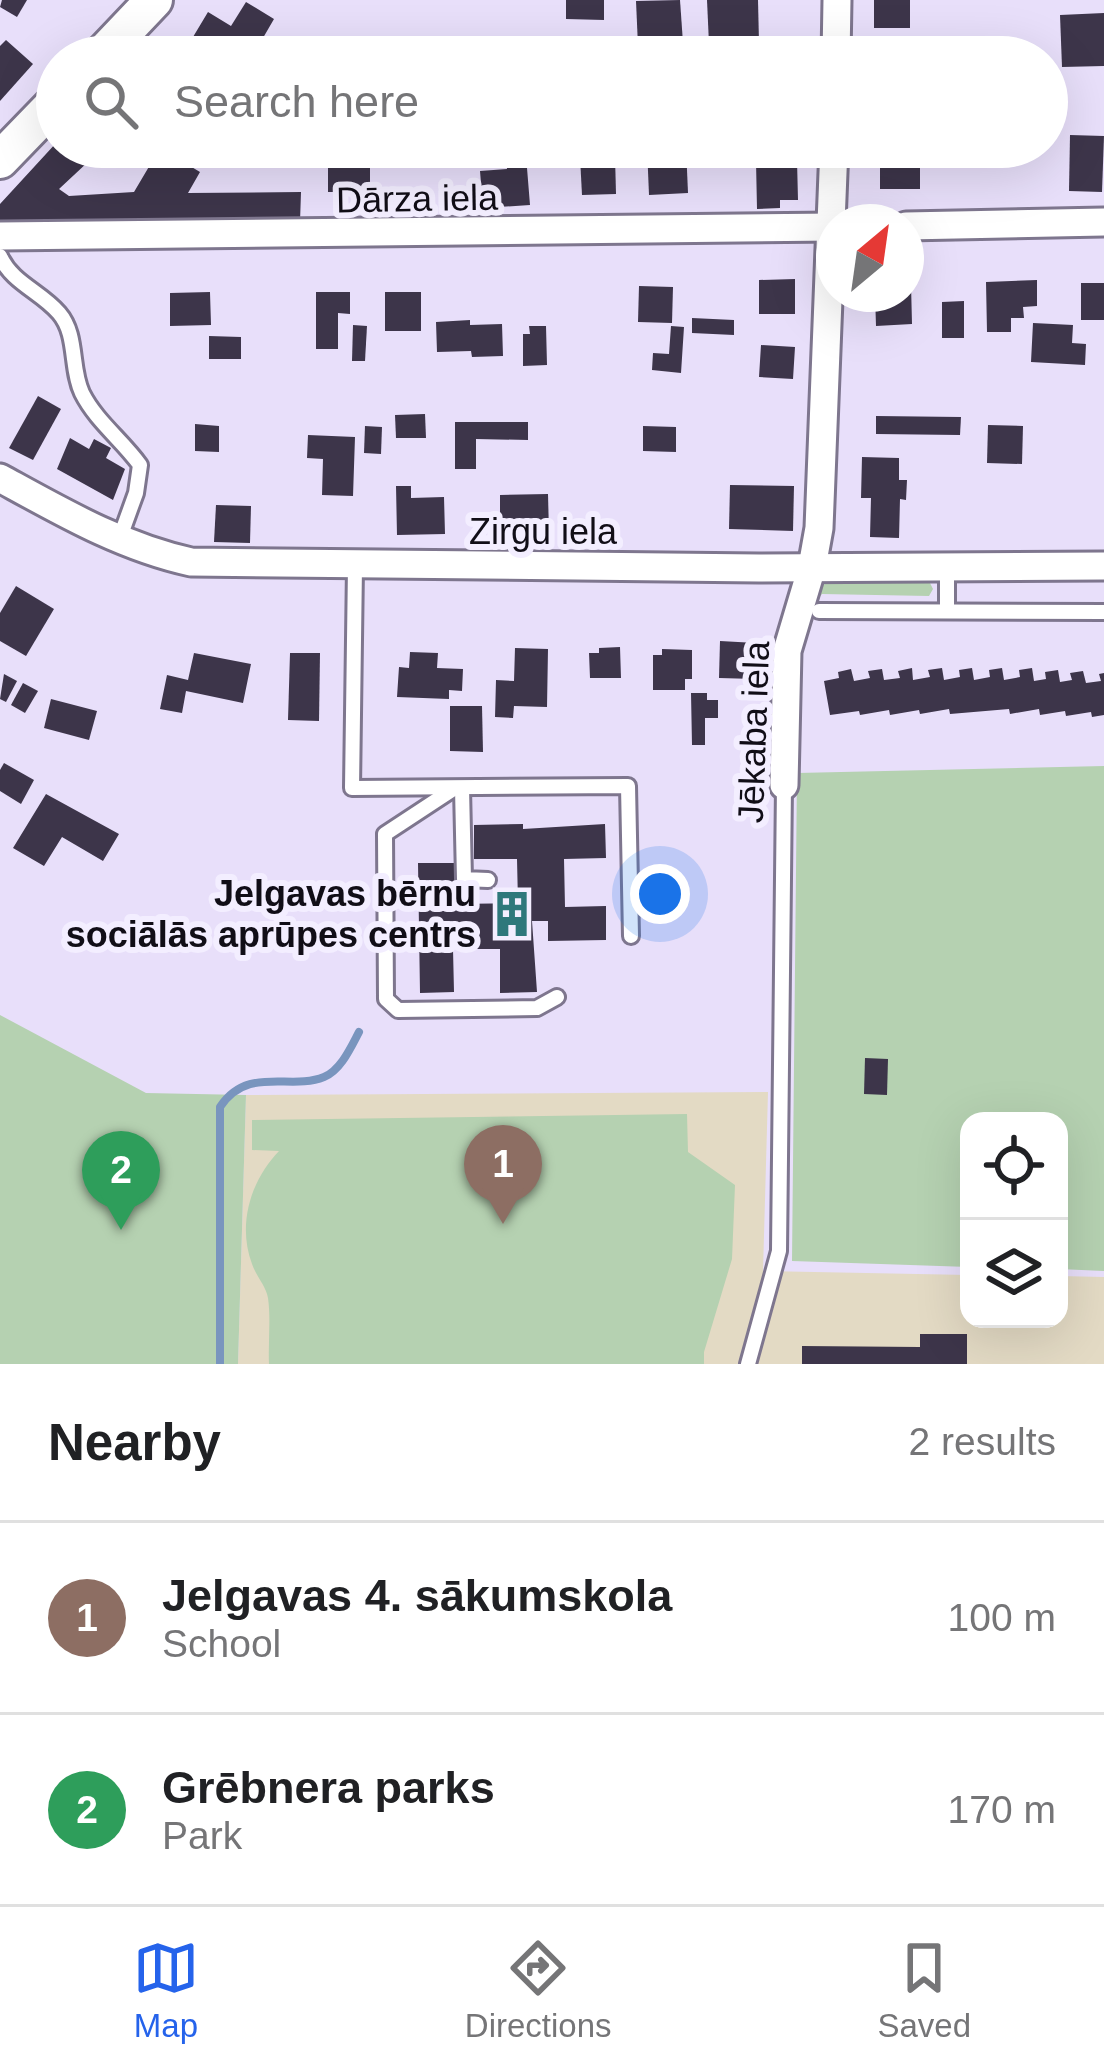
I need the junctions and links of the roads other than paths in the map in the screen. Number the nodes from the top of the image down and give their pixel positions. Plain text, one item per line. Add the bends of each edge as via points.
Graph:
1 (154, 0) edge
2 (836, 0) edge
3 (120, 36) edge
4 (836, 36) edge
5 (36, 123) edge
6 (0, 160) edge
7 (834, 168) edge
8 (833, 204) edge
9 (1104, 222) edge
10 (924, 226) edge
11 (816, 227) edge
12 (0, 236) edge
13 (0, 256) edge
14 (829, 312) edge
15 (0, 478) edge
16 (118, 540) junction
17 (355, 566) junction
18 (1104, 566) edge
19 (812, 567) junction
20 (947, 567) junction
21 (819, 611) dead end
22 (947, 611) junction
23 (1104, 612) edge
24 (784, 785) joint
25 (459, 788) junction
26 (488, 880) dead end
27 (632, 936) dead end
28 (557, 997) dead end
29 (748, 1364) edge

1 - 3 main road
2 - 4 street
5 - 6 main road
7 - 8 street, Jēkaba iela
9 - 10 street
11 - 12 street, Dārza iela
13 - 16 lane via 7,272 62,315 79,387 140,465
14 - 19 street, Jēkaba iela
15 - 16 street, Zirgu iela
16 - 17 street, Zirgu iela via 191,562
17 - 19 street, Zirgu iela
17 - 25 lane via 352,788
18 - 20 street, Zirgu iela
19 - 20 street, Zirgu iela
19 - 24 street, Jēkaba iela via 787,651
20 - 22 lane
21 - 22 lane
22 - 23 lane
24 - 29 lane, Jēkaba iela via 778,1251
25 - 26 lane via 464,879
25 - 27 lane via 628,786
25 - 28 lane via 385,834 386,999 398,1010 537,1008

